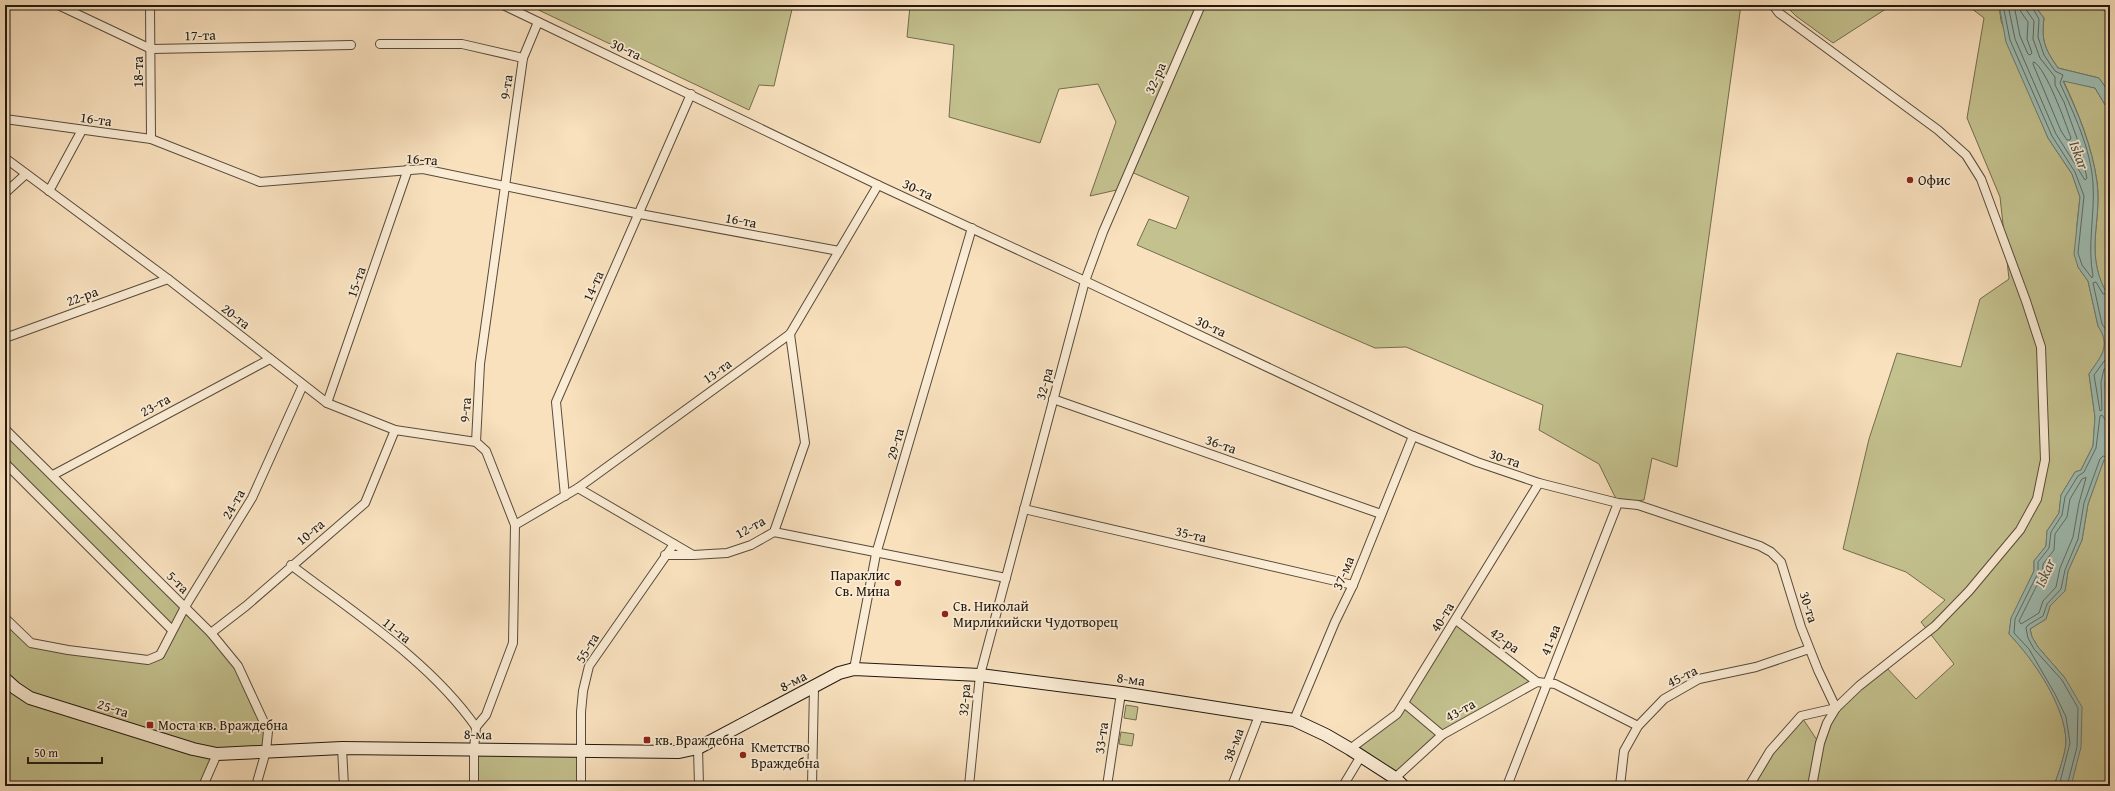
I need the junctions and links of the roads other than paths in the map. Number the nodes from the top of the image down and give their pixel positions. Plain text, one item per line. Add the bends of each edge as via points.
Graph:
1 (58, 5) edge
2 (150, 5) edge
3 (503, 5) edge
4 (1201, 5) edge
5 (1772, 5) edge
6 (538, 22) junction
7 (380, 44) dead end
8 (351, 45) dead end
9 (152, 49) junction
10 (523, 58) junction
11 (691, 94) junction
12 (5, 119) edge
13 (82, 130) junction
14 (151, 139) junction
15 (5, 158) edge
16 (408, 169) junction
17 (26, 174) junction
18 (878, 185) junction
19 (505, 187) junction
20 (50, 191) junction
21 (5, 193) edge
22 (640, 214) junction
23 (972, 228) junction
24 (839, 251) junction
25 (168, 279) junction
26 (1086, 280) junction
27 (790, 334) junction
28 (5, 338) edge
29 (270, 359) junction
30 (303, 385) junction
31 (1053, 399) junction
32 (327, 403) junction
33 (5, 429) edge
34 (395, 430) junction
35 (1413, 436) junction
36 (476, 442) junction
37 (5, 463) edge
38 (53, 475) junction
39 (1539, 483) junction
40 (578, 488) junction
41 (565, 496) junction
42 (1618, 503) junction
43 (1024, 509) junction
44 (1381, 514) junction
45 (515, 525) junction
46 (774, 532) junction
47 (674, 544) junction
48 (876, 554) junction
49 (665, 555) junction
50 (693, 555) junction
51 (291, 565) junction
52 (1006, 578) junction
53 (1353, 585) junction
54 (185, 607) junction
55 (5, 618) edge
56 (1456, 620) junction
57 (172, 630) junction
58 (211, 633) junction
59 (1809, 649) junction
60 (854, 669) junction
61 (980, 674) junction
62 (5, 679) edge
63 (1537, 682) junction
64 (1547, 682) junction
65 (814, 687) junction
66 (1120, 693) junction
67 (1404, 703) junction
68 (1836, 708) junction
69 (1260, 713) junction
70 (1294, 720) junction
71 (1638, 726) junction
72 (476, 727) junction
73 (1442, 735) junction
74 (342, 748) junction
75 (698, 748) junction
76 (474, 749) junction
77 (1350, 749) junction
78 (266, 751) junction
79 (580, 751) junction
80 (217, 754) junction
81 (1361, 756) junction
82 (1399, 782) edge
83 (814, 785) edge
84 (203, 786) edge
85 (256, 786) edge
86 (344, 786) edge
87 (474, 786) edge
88 (581, 786) edge
89 (699, 786) edge
90 (969, 786) edge
91 (1107, 786) edge
92 (1232, 786) edge
93 (1343, 786) edge
94 (1507, 786) edge
95 (1620, 786) edge
96 (1749, 786) edge
97 (1812, 786) edge

1 - 9 street, 17-та
2 - 9 street, 18-та
3 - 6 street, 30-та
4 - 26 street, 32-ра via 1109,218
5 - 68 street via 1779,13 1938,130 1966,155 1981,179 2041,347 2045,460 2037,499 2020,530 1969,591 1935,626 1859,686
6 - 10 street, 9-та
6 - 11 street, 30-та
7 - 10 street via 462,44
8 - 9 street, 17-та
9 - 14 street, 18-та
10 - 19 street, 9-та
11 - 18 street, 30-та
11 - 22 street, 14-та
12 - 13 street, 16-та
13 - 14 street, 16-та
13 - 20 street
14 - 16 street, 16-та via 260,182
15 - 17 street, 20-та
16 - 19 street, 16-та via 423,169
16 - 32 street, 15-та
17 - 20 street, 20-та
17 - 21 street
18 - 23 street, 30-та
18 - 24 street, 13-та
19 - 22 street, 16-та
19 - 36 street, 9-та via 480,364
20 - 25 street, 20-та
22 - 24 street, 16-та
22 - 41 street, 14-та via 556,402
23 - 26 street, 30-та
23 - 48 street, 29-та
24 - 27 street, 13-та
25 - 28 street, 22-ра
25 - 29 street, 20-та
26 - 31 street, 32-ра
26 - 35 street, 30-та
27 - 40 street, 13-та
27 - 46 street, 12-та via 806,443
29 - 30 street, 20-та
29 - 38 street, 23-та
30 - 32 street, 20-та
30 - 54 street, 24-та via 252,498
31 - 43 street, 32-ра
31 - 44 street, 36-та
32 - 34 street, 20-та
33 - 38 street, 5-та
34 - 36 street, 20-та
34 - 51 street, 10-та via 366,503
35 - 39 street, 30-та
35 - 44 street, 37-ма
36 - 45 street, 9-та via 486,451
37 - 57 street
38 - 54 street, 5-та
39 - 42 street, 30-та
39 - 56 street, 40-та
40 - 41 street, 13-та
40 - 47 street
41 - 45 street, 13-та
42 - 59 street, 30-та via 1638,505 1771,552 1782,562
42 - 64 street, 41-ва
43 - 52 street, 32-ра
43 - 53 street, 35-та
44 - 53 street, 37-ма
45 - 72 street, 9-та via 513,643 486,714
46 - 48 street
46 - 50 street, 12-та via 751,545 727,553
47 - 49 street, 55-та
47 - 50 street
48 - 52 street
48 - 60 street, 29-та
49 - 50 street, 12-та
49 - 79 street, 55-та via 589,666 583,691
51 - 58 street, 10-та via 246,606
51 - 72 street, 11-та via 388,638 420,666 466,713
52 - 61 street, 32-ра
53 - 70 street, 37-ма
54 - 57 street, 24-та
54 - 58 street, 5-та
55 - 57 street via 31,643 148,660 160,654
56 - 63 street, 42-ра
56 - 67 street, 40-та
58 - 78 street, 5-та via 238,666 255,700 268,731
59 - 68 street, 30-та
59 - 71 street, 45-та via 1756,667 1699,679 1664,699
60 - 61 street, 8-ма
60 - 65 street, 8-ма via 840,673
61 - 66 street, 8-ма
61 - 90 street, 32-ра
62 - 80 street, 25-та via 30,698 193,749
63 - 64 street, 43-та
63 - 73 street, 43-та
64 - 71 street
64 - 94 street, 41-ва
65 - 75 street, 8-ма
65 - 83 street
66 - 69 street, 8-ма
66 - 91 street, 33-та
67 - 73 street
67 - 77 street, 40-та via 1397,714
68 - 96 street via 1801,716 1770,751
68 - 97 street via 1820,743
69 - 70 street, 8-ма
69 - 92 street, 38-ма
70 - 77 street, 8-ма
71 - 95 street, 45-та via 1624,751
72 - 76 street, 9-та
73 - 82 street, 43-та
74 - 76 street, 8-ма
74 - 78 street, 8-ма
74 - 86 street
75 - 79 street, 8-ма via 679,752
75 - 89 street
76 - 79 street, 8-ма
76 - 87 street, 9-та
77 - 81 street, 8-ма
78 - 80 street, 8-ма
78 - 85 street, 5-та
79 - 88 street, 55-та
80 - 84 street
81 - 82 street, 8-ма
81 - 93 street

